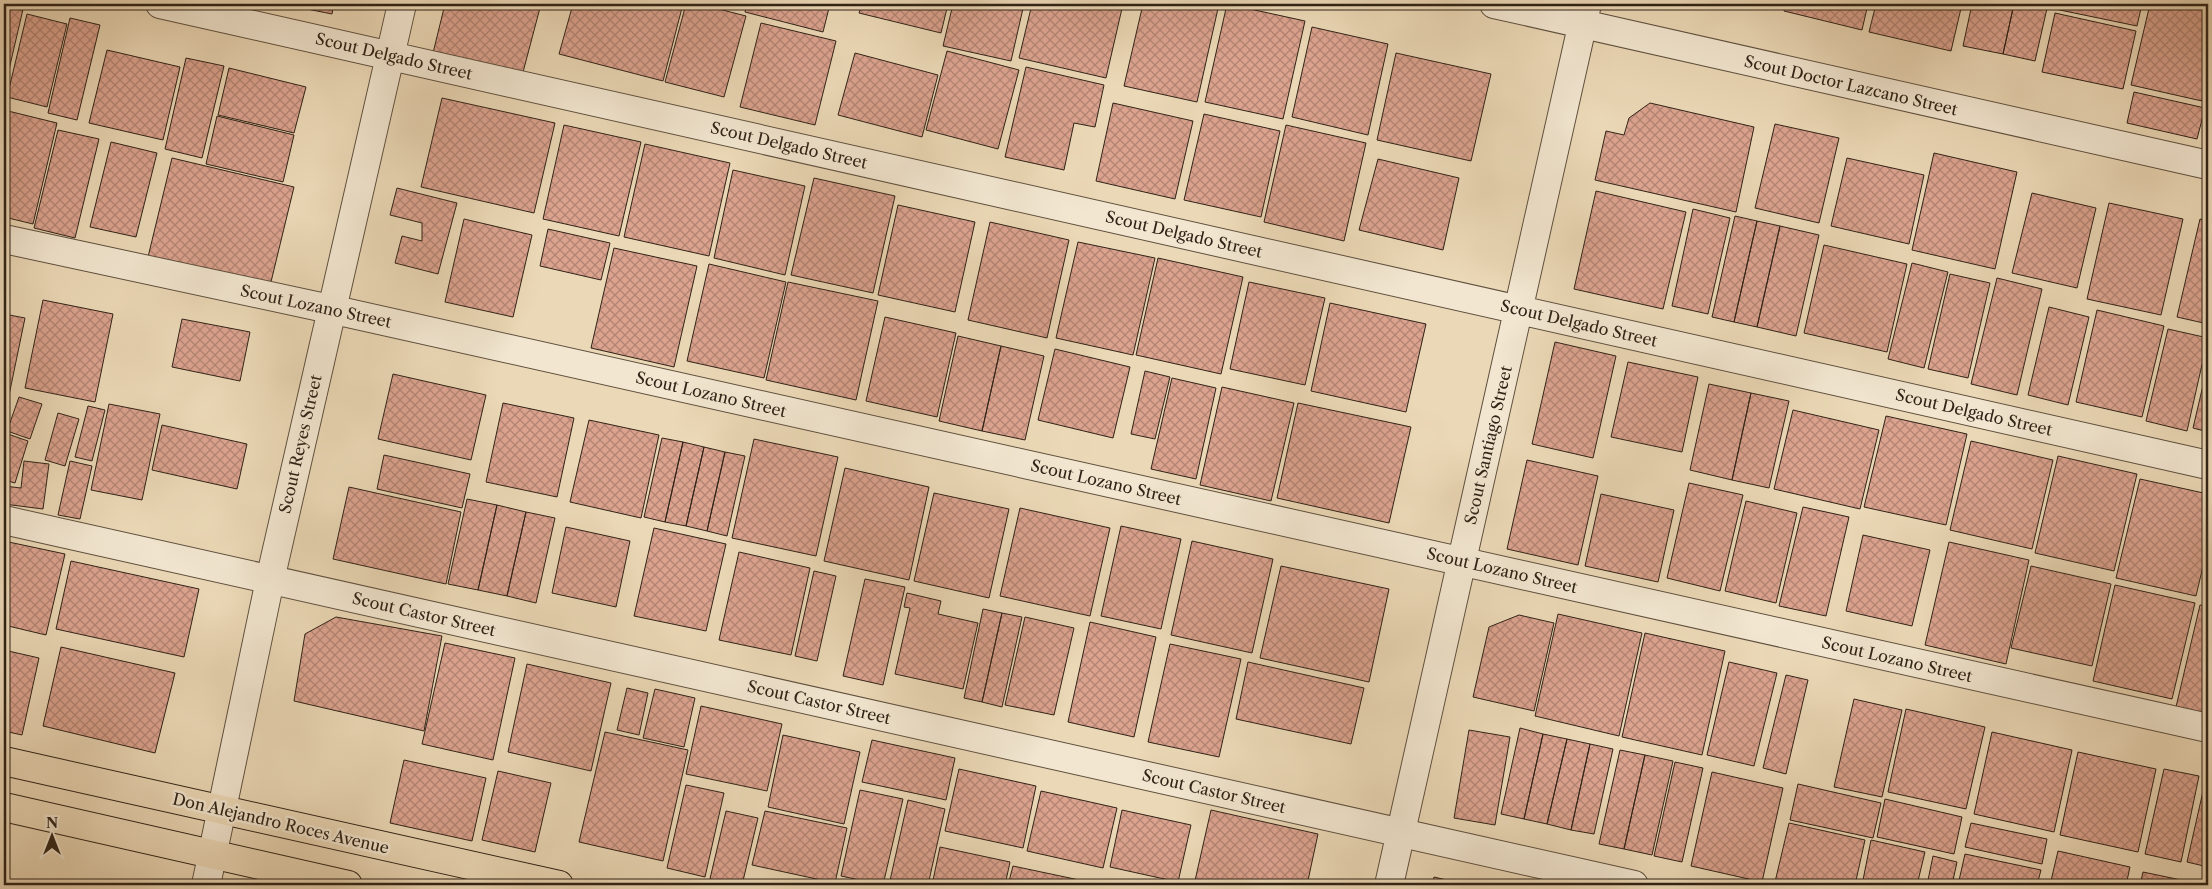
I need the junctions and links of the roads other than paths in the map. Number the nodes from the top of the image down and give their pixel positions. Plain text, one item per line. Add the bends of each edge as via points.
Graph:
1 (160, 4) edge
2 (402, 4) edge
3 (1494, 4) edge
4 (1584, 14) edge
5 (389, 56) junction
6 (2208, 165) edge
7 (4, 239) edge
8 (330, 309) junction
9 (1518, 310) junction
10 (2208, 465) edge
11 (4, 520) edge
12 (1462, 562) junction
13 (270, 580) junction
14 (2208, 728) edge
15 (4, 761) edge
16 (4, 807) edge
17 (223, 810) junction
18 (1400, 833) junction
19 (212, 854) junction
20 (206, 885) edge
21 (348, 885) edge
22 (559, 885) edge
23 (1389, 885) edge
24 (1634, 885) edge

1 - 5 street, Scout Delgado Street
2 - 5 street, Scout Reyes Street
3 - 4 street, Scout Doctor Lazcano Street
4 - 6 street, Scout Doctor Lazcano Street
4 - 9 street, Scout Santiago Street
5 - 8 street, Scout Reyes Street
5 - 9 street, Scout Delgado Street
7 - 8 street, Scout Lozano Street
8 - 12 street, Scout Lozano Street
8 - 13 street, Scout Reyes Street
9 - 10 street, Scout Delgado Street
9 - 12 street, Scout Santiago Street
11 - 13 street, Scout Castor Street
12 - 14 street, Scout Lozano Street
12 - 18 street, Scout Santiago Street
13 - 17 street, Scout Reyes Street
13 - 18 street, Scout Castor Street
15 - 17 main road, Don Alejandro Roces Avenue
16 - 19 main road
17 - 19 street, Scout Reyes Street
17 - 22 main road, Don Alejandro Roces Avenue
18 - 23 street, Scout Santiago Street
18 - 24 street, Scout Castor Street
19 - 20 street, Scout Reyes Street
19 - 21 main road

